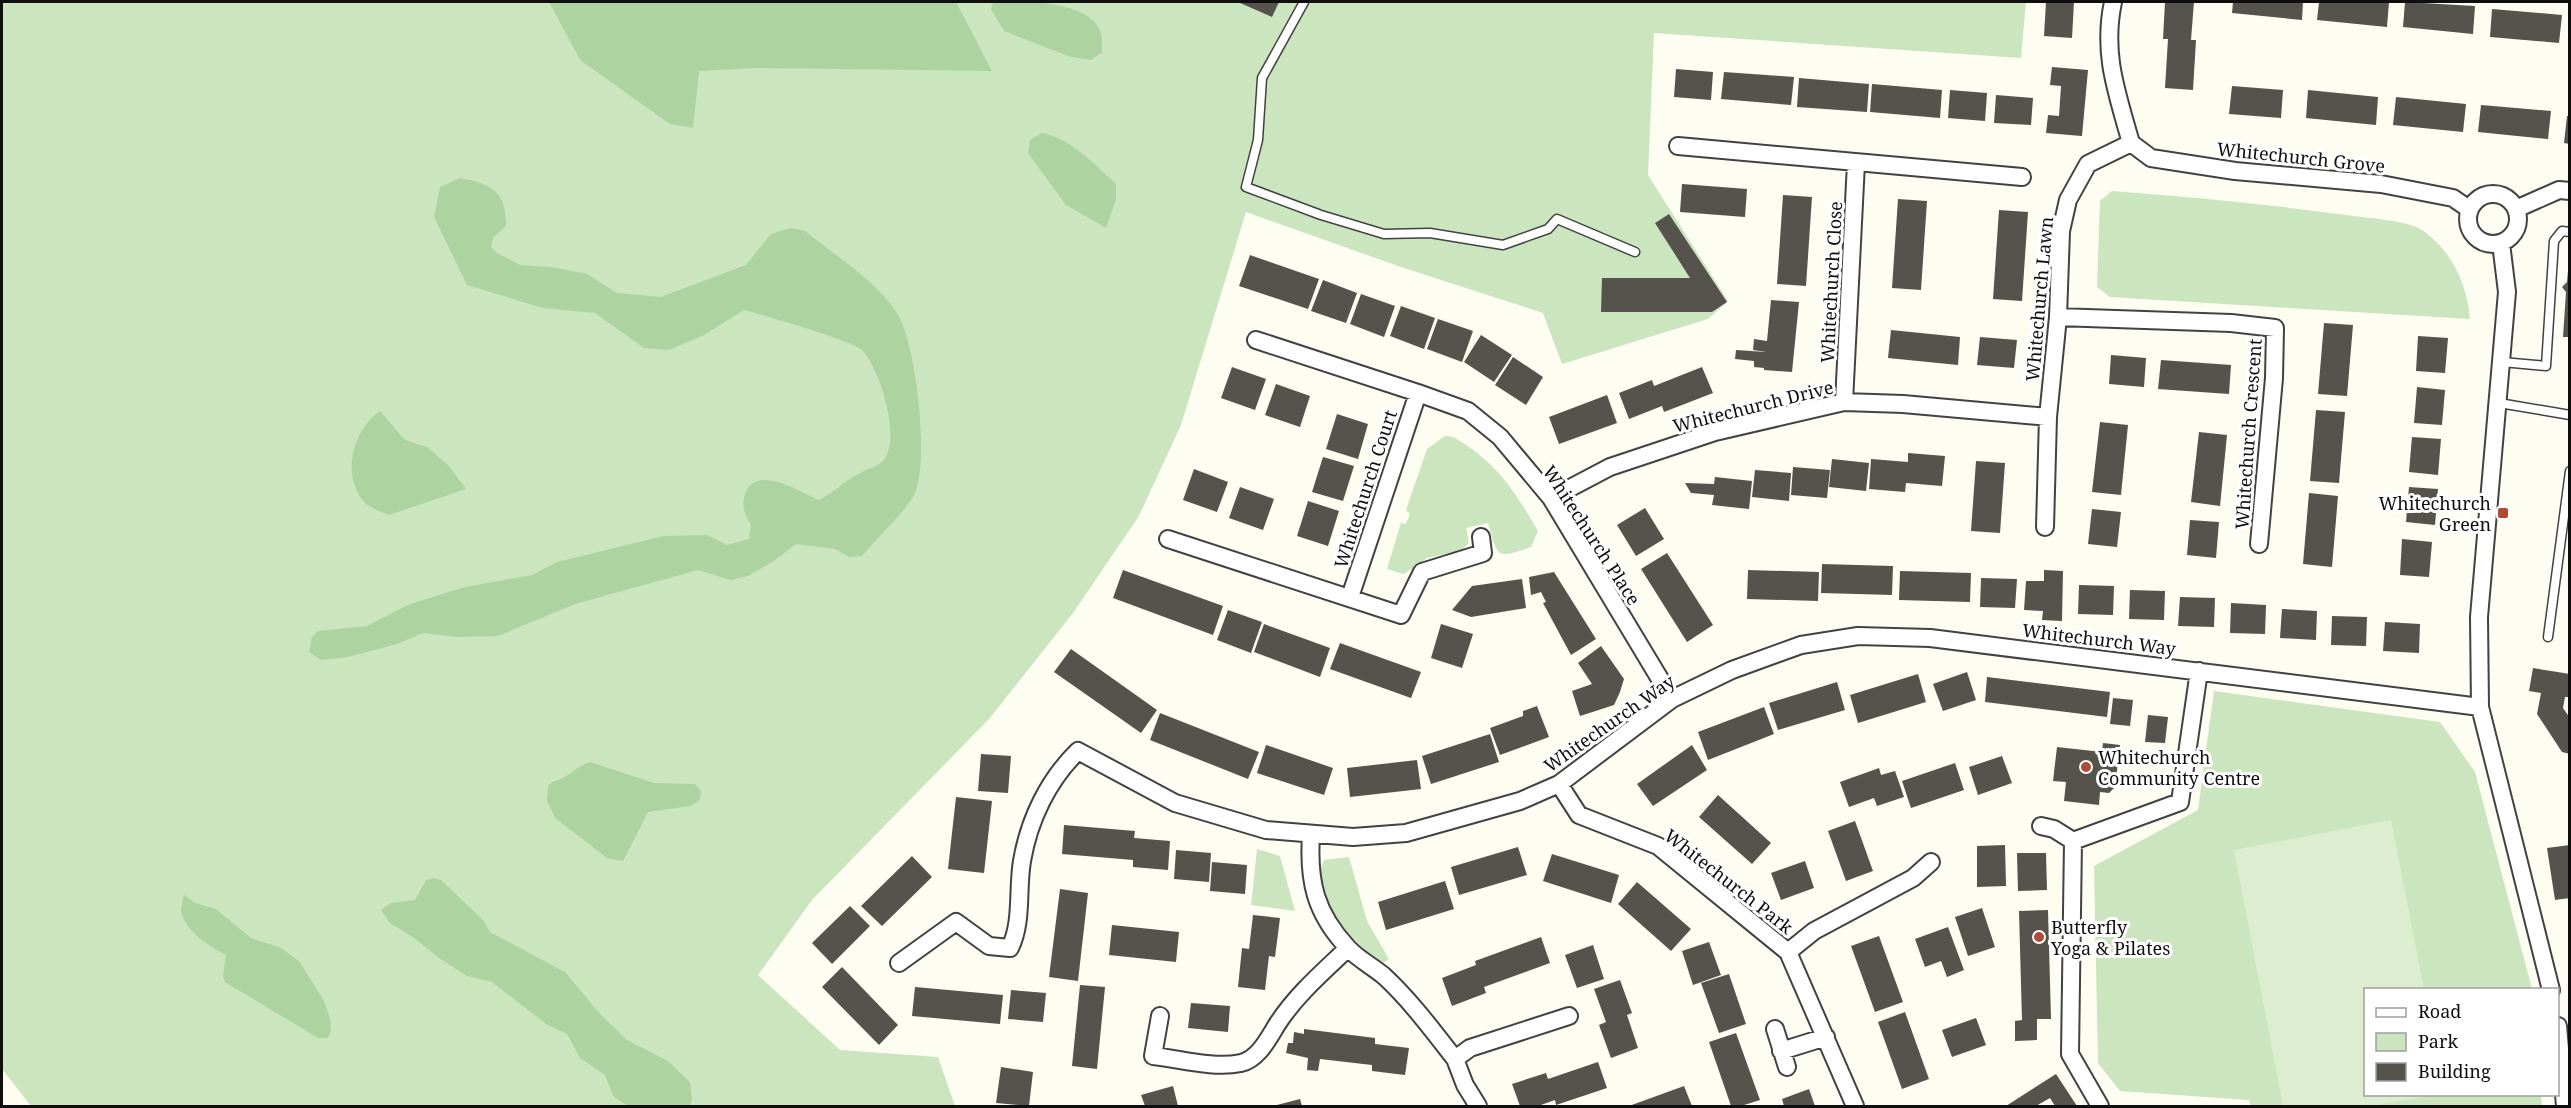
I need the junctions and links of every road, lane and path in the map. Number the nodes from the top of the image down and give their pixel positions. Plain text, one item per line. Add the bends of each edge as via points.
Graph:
1 (1304, 2) edge
2 (2113, 2) edge
3 (2131, 143) junction
4 (1678, 146) dead end
5 (1856, 163) junction
6 (2022, 177) dead end
7 (2570, 190) edge
8 (2469, 209) junction
9 (2516, 209) junction
10 (2570, 232) edge
11 (2501, 243) junction
12 (1635, 252) dead end
13 (2058, 317) junction
14 (1256, 340) dead end
15 (2502, 362) junction
16 (1418, 393) junction
17 (1844, 402) junction
18 (2499, 403) junction
19 (2570, 415) edge
20 (2048, 417) junction
21 (2570, 471) edge
22 (1551, 498) junction
23 (2044, 526) dead end
24 (1480, 537) dead end
25 (1168, 539) dead end
26 (2259, 544) dead end
27 (1350, 597) junction
28 (2548, 637) dead end
29 (2199, 671) junction
30 (1672, 699) junction
31 (2480, 707) junction
32 (1559, 784) junction
33 (2041, 826) dead end
34 (1311, 835) junction
35 (2073, 841) junction
36 (1931, 862) dead end
37 (1348, 948) junction
38 (1788, 952) junction
39 (899, 963) dead end
40 (2550, 988) edge
41 (1160, 1016) dead end
42 (1569, 1016) dead end
43 (1775, 1029) dead end
44 (1826, 1037) junction
45 (2559, 1038) edge
46 (1781, 1051) junction
47 (1455, 1059) junction
48 (1787, 1067) dead end
49 (1478, 1107) edge
50 (1855, 1107) edge
51 (2100, 1107) edge
52 (2565, 1107) edge

1 - 12 lane via 1262,78 1258,140 1246,187 1384,234 1430,233 1503,245 1548,229 1557,219
2 - 3 street via 2108,26 2110,66
3 - 8 street, Whitechurch Grove via 2151,158 2235,171 2381,184 2453,198
3 - 13 street, Whitechurch Lawn via 2088,164 2068,200 2061,231
4 - 5 street
5 - 6 street
5 - 17 street, Whitechurch Close
7 - 9 street via 2559,190
8 - 9 street via 2480,197 2497,194
8 - 11 street via 2472,233 2485,243
9 - 11 street via 2517,225
10 - 15 lane via 2562,231 2554,241 2546,366
11 - 15 street via 2507,292
13 - 20 street, Whitechurch Lawn
13 - 26 street, Whitechurch Crescent via 2275,328
14 - 16 street, Whitechurch Place
15 - 18 street
16 - 22 street, Whitechurch Place via 1468,411 1500,436
16 - 27 street, Whitechurch Court
17 - 20 street, Whitechurch Drive
17 - 22 street, Whitechurch Drive via 1715,432 1610,467
18 - 19 lane
18 - 31 street via 2479,617
20 - 23 street, Whitechurch Lawn
21 - 28 lane
22 - 30 street, Whitechurch Place
24 - 27 street, Whitechurch Court via 1483,554 1422,572 1401,615
25 - 27 street, Whitechurch Court
29 - 30 street, Whitechurch Way via 1930,638 1858,636 1801,645 1732,670
29 - 31 street, Whitechurch Way
29 - 35 street via 2180,802
30 - 32 street, Whitechurch Way
31 - 40 street
32 - 34 street, Whitechurch Way via 1520,801 1406,833
32 - 38 street, Whitechurch Park via 1579,815 1658,846
33 - 35 street
34 - 37 street via 1312,888 1327,920
34 - 39 street, Whitechurch Way via 1266,830 1175,802 1078,751 1063,765 1044,795 1030,832 1022,861 1016,935 1010,948 989,946 956,922
35 - 51 street via 2070,1054
36 - 38 street, Whitechurch Park via 1914,878 1815,931
37 - 41 street via 1316,977 1261,1049 1243,1062 1223,1064 1153,1056
37 - 47 street via 1383,976
38 - 44 street, Whitechurch Park
42 - 47 street via 1470,1048
43 - 46 street
44 - 46 street
44 - 50 street, Whitechurch Park
45 - 52 street
46 - 48 street
47 - 49 street

